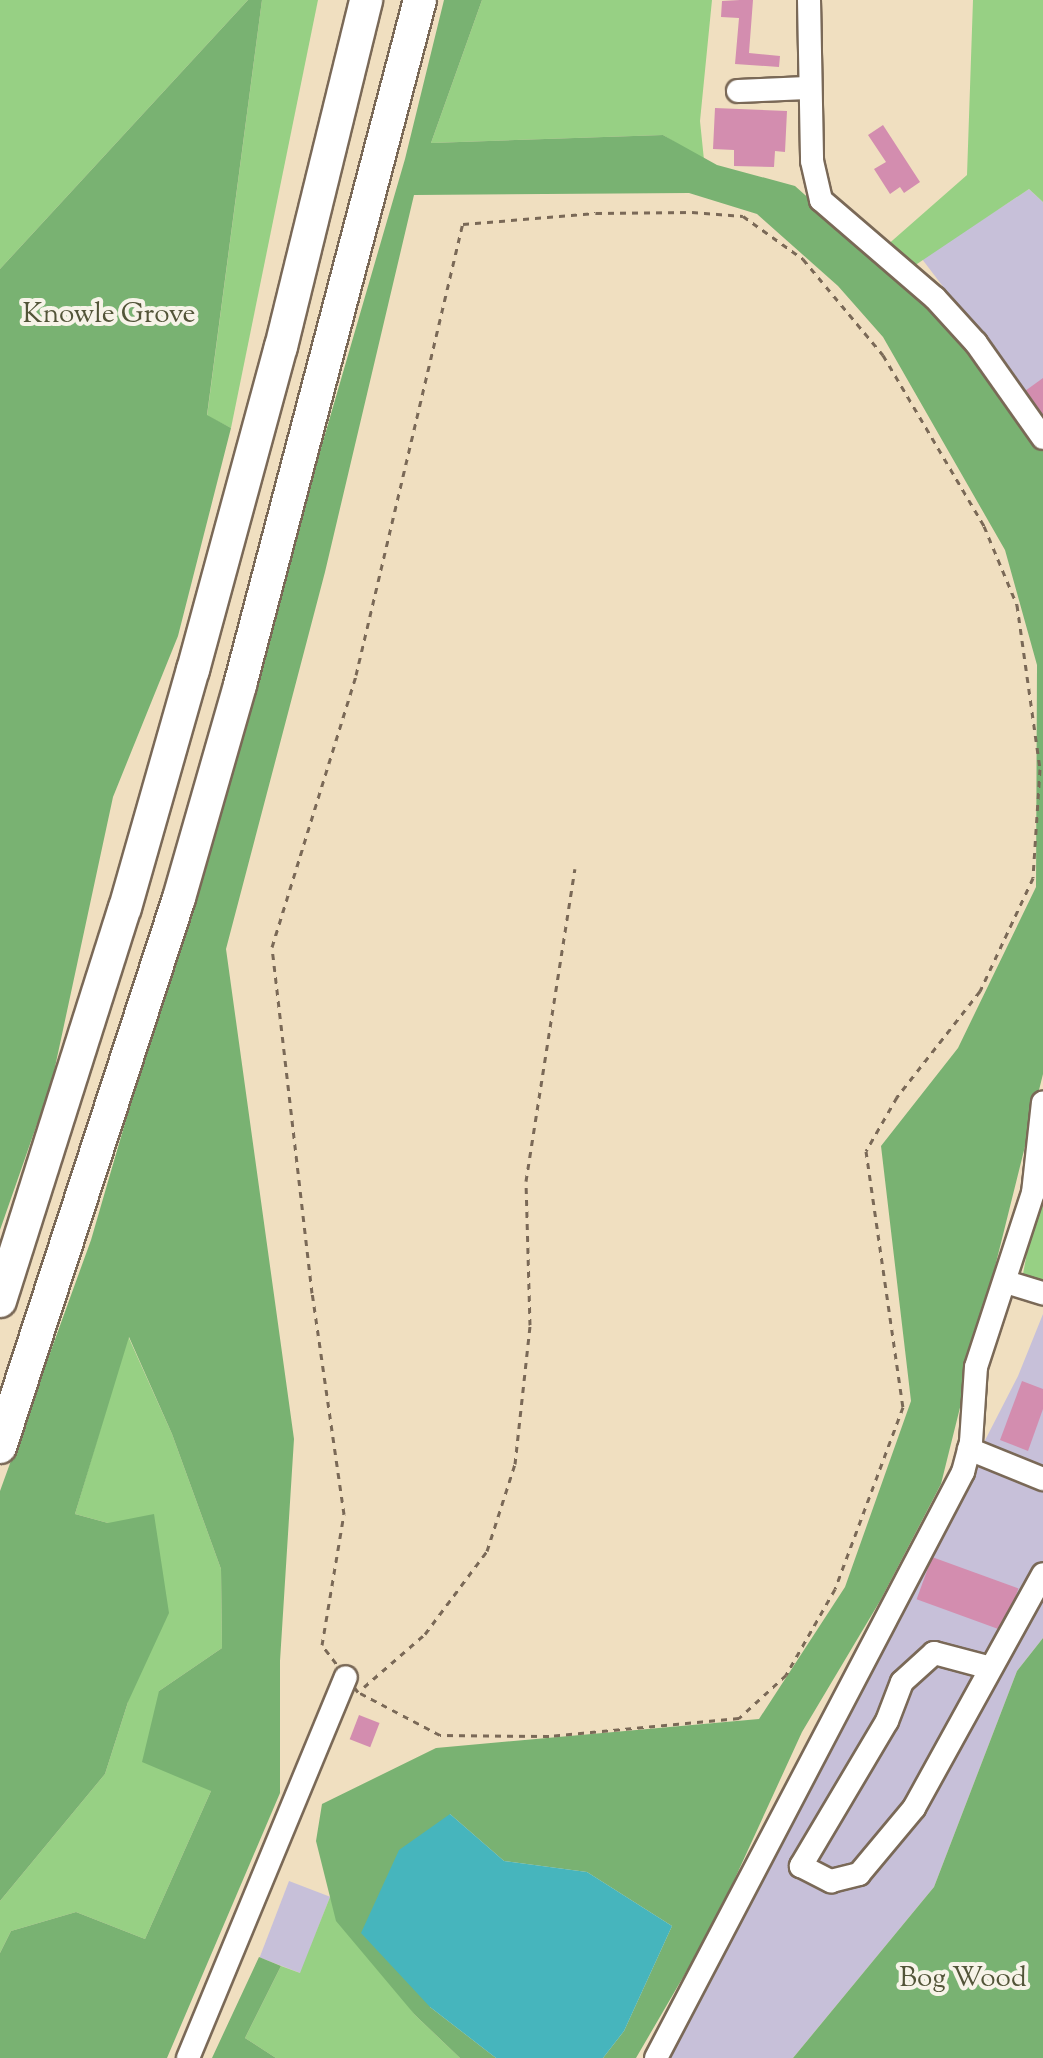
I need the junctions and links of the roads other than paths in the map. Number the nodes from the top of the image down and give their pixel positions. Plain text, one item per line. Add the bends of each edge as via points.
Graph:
1 (366, 0) edge
2 (420, 0) edge
3 (809, 0) edge
4 (807, 88) junction
5 (738, 91) dead end
6 (1043, 438) edge
7 (1043, 1103) edge
8 (1006, 1282) junction
9 (1043, 1293) edge
10 (0, 1301) edge
11 (0, 1447) edge
12 (969, 1449) junction
13 (1043, 1479) edge
14 (1043, 1574) edge
15 (987, 1667) junction
16 (352, 1684) road end
17 (188, 2058) edge
18 (656, 2058) edge

1 - 10 highway via 281,347 193,670 125,908
2 - 11 highway via 179,898
3 - 4 lane
4 - 5 lane
4 - 6 lane via 812,161 821,200 935,298 976,343
7 - 8 lane via 1033,1193
8 - 9 lane
8 - 12 lane via 976,1367
12 - 13 lane
12 - 18 lane via 950,1499
14 - 15 lane via 1021,1621
15 - 15 lane via 914,1808 859,1874 831,1881 801,1866 887,1721 902,1682 934,1653
16 - 17 lane

